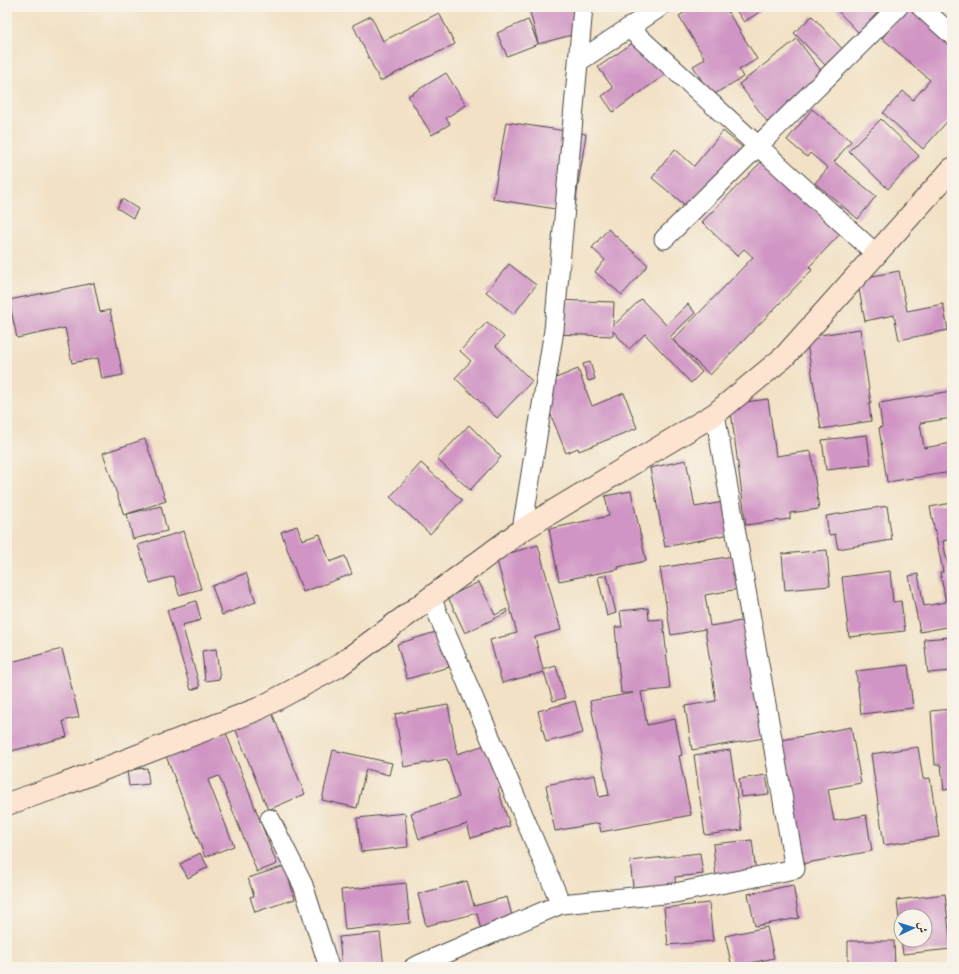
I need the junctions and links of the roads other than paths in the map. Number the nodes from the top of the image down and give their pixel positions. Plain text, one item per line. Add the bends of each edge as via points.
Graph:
1 (583, 7) edge
2 (660, 7) edge
3 (898, 7) edge
4 (921, 7) edge
5 (629, 28) junction
6 (952, 35) edge
7 (578, 62) junction
8 (758, 147) junction
9 (952, 169) edge
10 (664, 239) dead end
11 (876, 254) junction
12 (715, 414) junction
13 (522, 530) junction
14 (431, 598) junction
15 (7, 804) edge
16 (270, 818) dead end
17 (561, 904) junction
18 (329, 967) edge
19 (414, 967) edge

1 - 7 street
2 - 5 street
3 - 8 street
4 - 6 street
5 - 7 street
5 - 8 street
7 - 13 street via 554,330
8 - 10 street
8 - 11 street
9 - 11 main road
11 - 12 main road via 784,357
12 - 13 main road
12 - 17 street via 795,869 675,893
13 - 14 main road
14 - 15 main road via 338,667 258,709
14 - 17 street
16 - 18 street via 303,885
17 - 19 street

